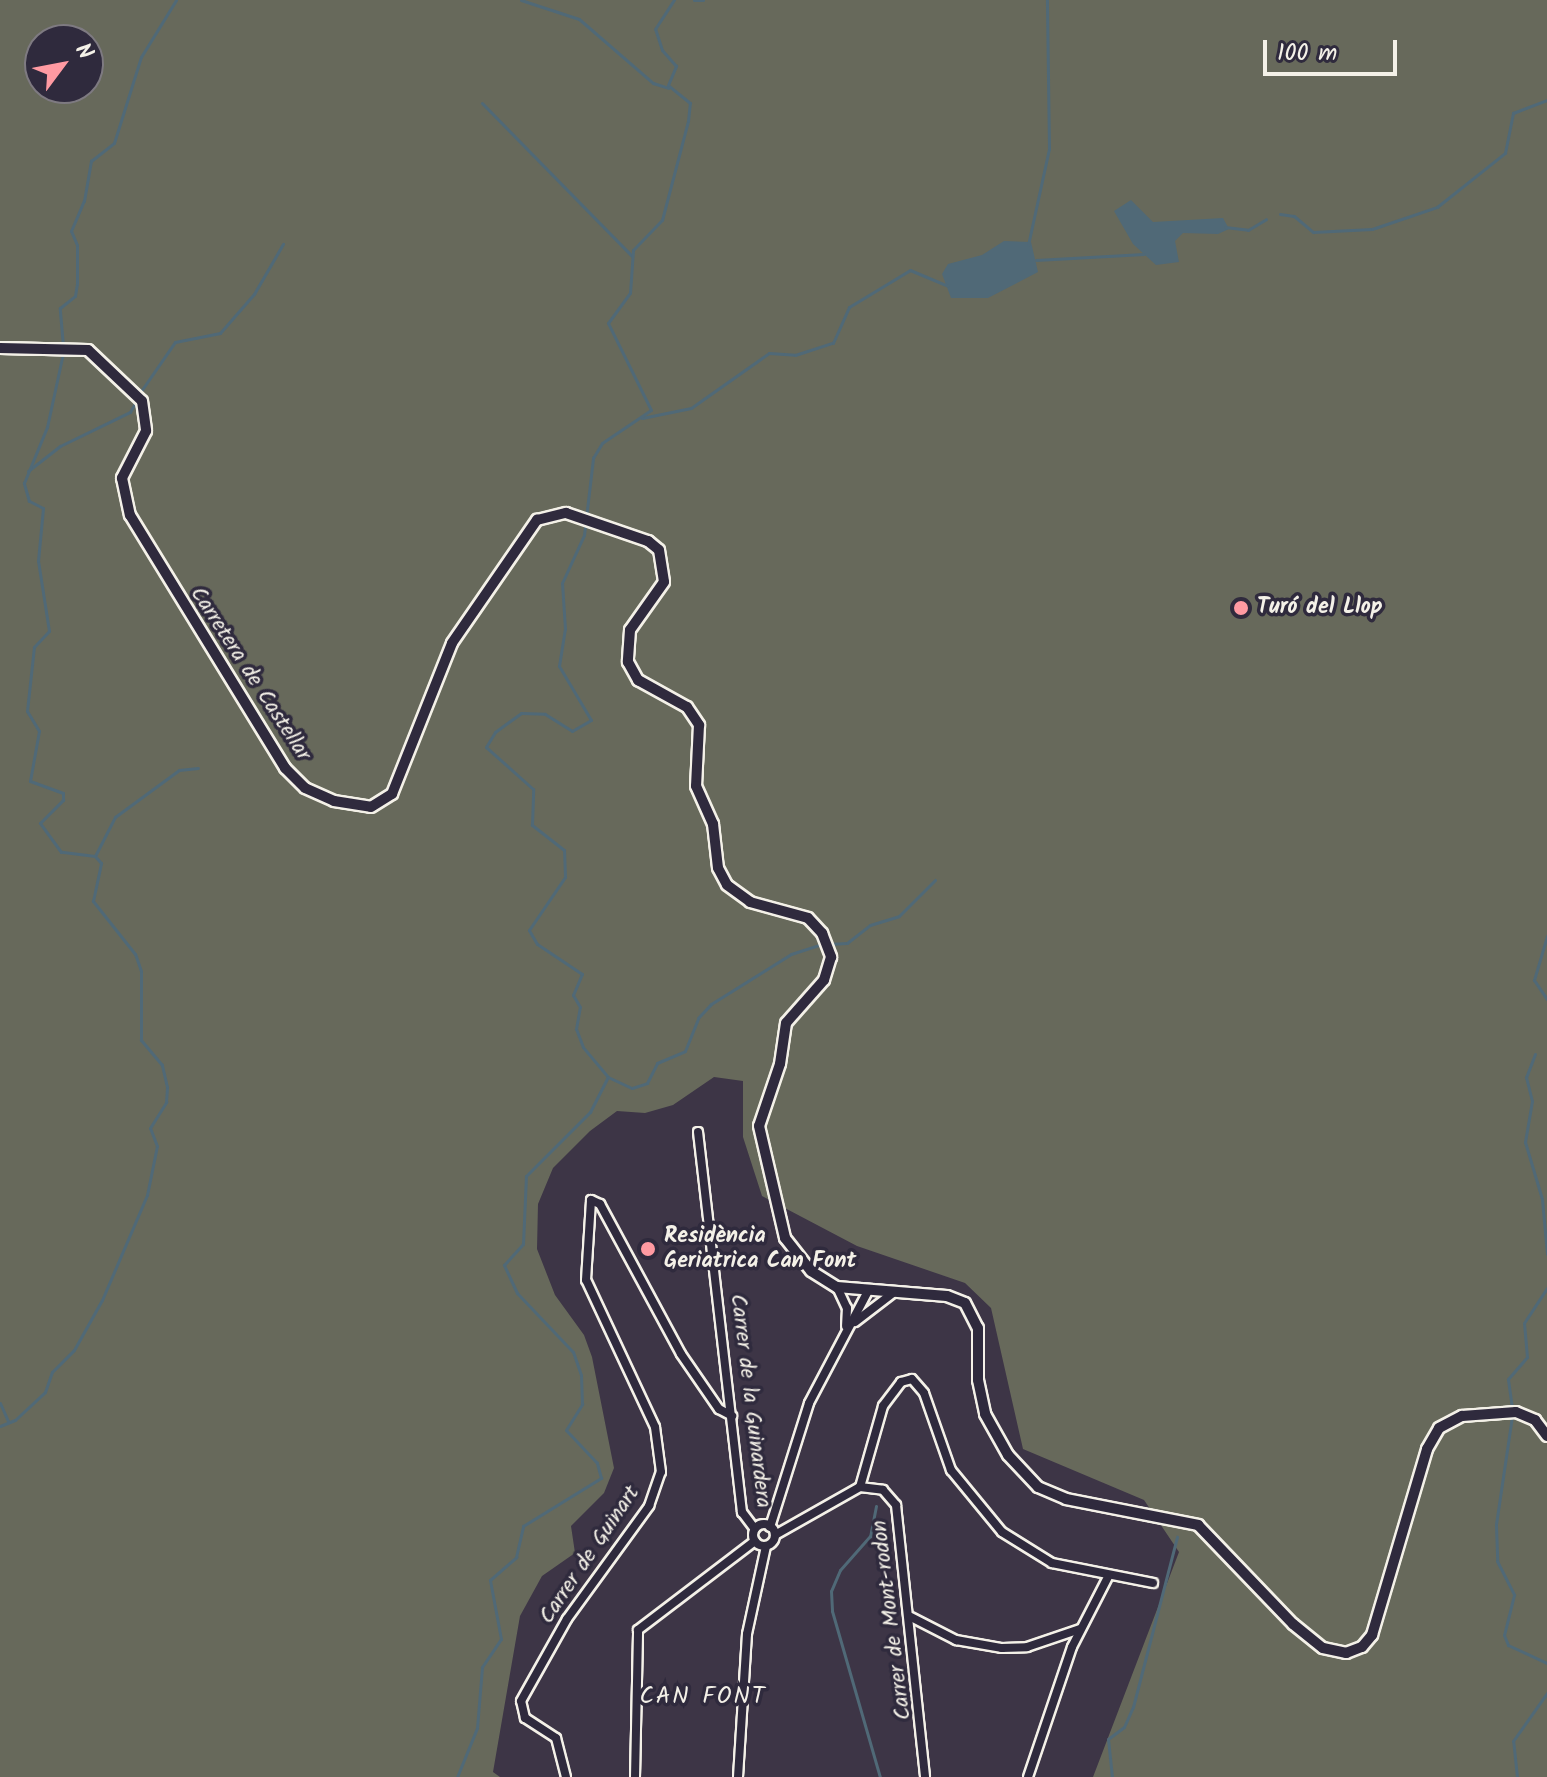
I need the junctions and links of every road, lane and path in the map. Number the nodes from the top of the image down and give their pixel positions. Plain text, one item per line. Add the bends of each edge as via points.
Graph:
1 (0, 348) edge
2 (698, 1132) dead end
3 (837, 1287) junction
4 (868, 1291) junction
5 (893, 1293) junction
6 (844, 1335) junction
7 (732, 1416) junction
8 (1547, 1436) edge
9 (860, 1487) junction
10 (755, 1529) junction
11 (772, 1531) junction
12 (755, 1541) junction
13 (766, 1546) junction
14 (1108, 1577) junction
15 (1153, 1583) dead end
16 (911, 1617) junction
17 (1080, 1629) junction
18 (566, 1777) edge
19 (635, 1777) edge
20 (738, 1777) edge
21 (925, 1777) edge
22 (1028, 1777) edge

1 - 3 street, Carretera de Castellar via 62,347 95,354 133,389 142,401 146,431 122,478 130,515 178,601 289,774 305,788 350,806 371,807 392,794 452,643 524,534 544,515 558,512 648,541 664,560 664,582 630,630 628,662 638,680 687,707 699,725 696,786 713,824 720,874 740,897 800,914 822,933 830,965 786,1023 780,1064 759,1126 789,1246 811,1271
2 - 7 street, Carrer de la Guinardera
3 - 4 street, Carretera de Castellar
3 - 6 street via 847,1308
4 - 5 street, Carretera de Castellar
4 - 6 street
5 - 6 street
5 - 8 street, Carretera de Castellar via 947,1296 970,1308 978,1328 978,1380 985,1414 1028,1479 1066,1499 1198,1525 1271,1605 1330,1651 1356,1651 1372,1635 1427,1449 1439,1428 1462,1416 1516,1412 1535,1420
6 - 11 street via 809,1403
7 - 10 street, Carrer de la Guinardera via 742,1512
7 - 18 street, Carrer de Guinart via 715,1404 681,1354 600,1204 591,1200 588,1285 655,1427 661,1472 649,1506 567,1619 521,1701 525,1718 556,1738
9 - 11 street
9 - 14 street via 883,1406 901,1382 912,1379 924,1393 951,1470 990,1521 1052,1563
9 - 16 street, Carrer de Mont-rodon via 883,1490 899,1512
10 - 11 street
10 - 12 street
11 - 13 street
12 - 13 street
12 - 19 street via 638,1630
13 - 20 street via 747,1634
14 - 15 street
14 - 17 street
16 - 17 street via 956,1640 1002,1648 1027,1647
16 - 21 street, Carrer de Mont-rodon
17 - 22 street

